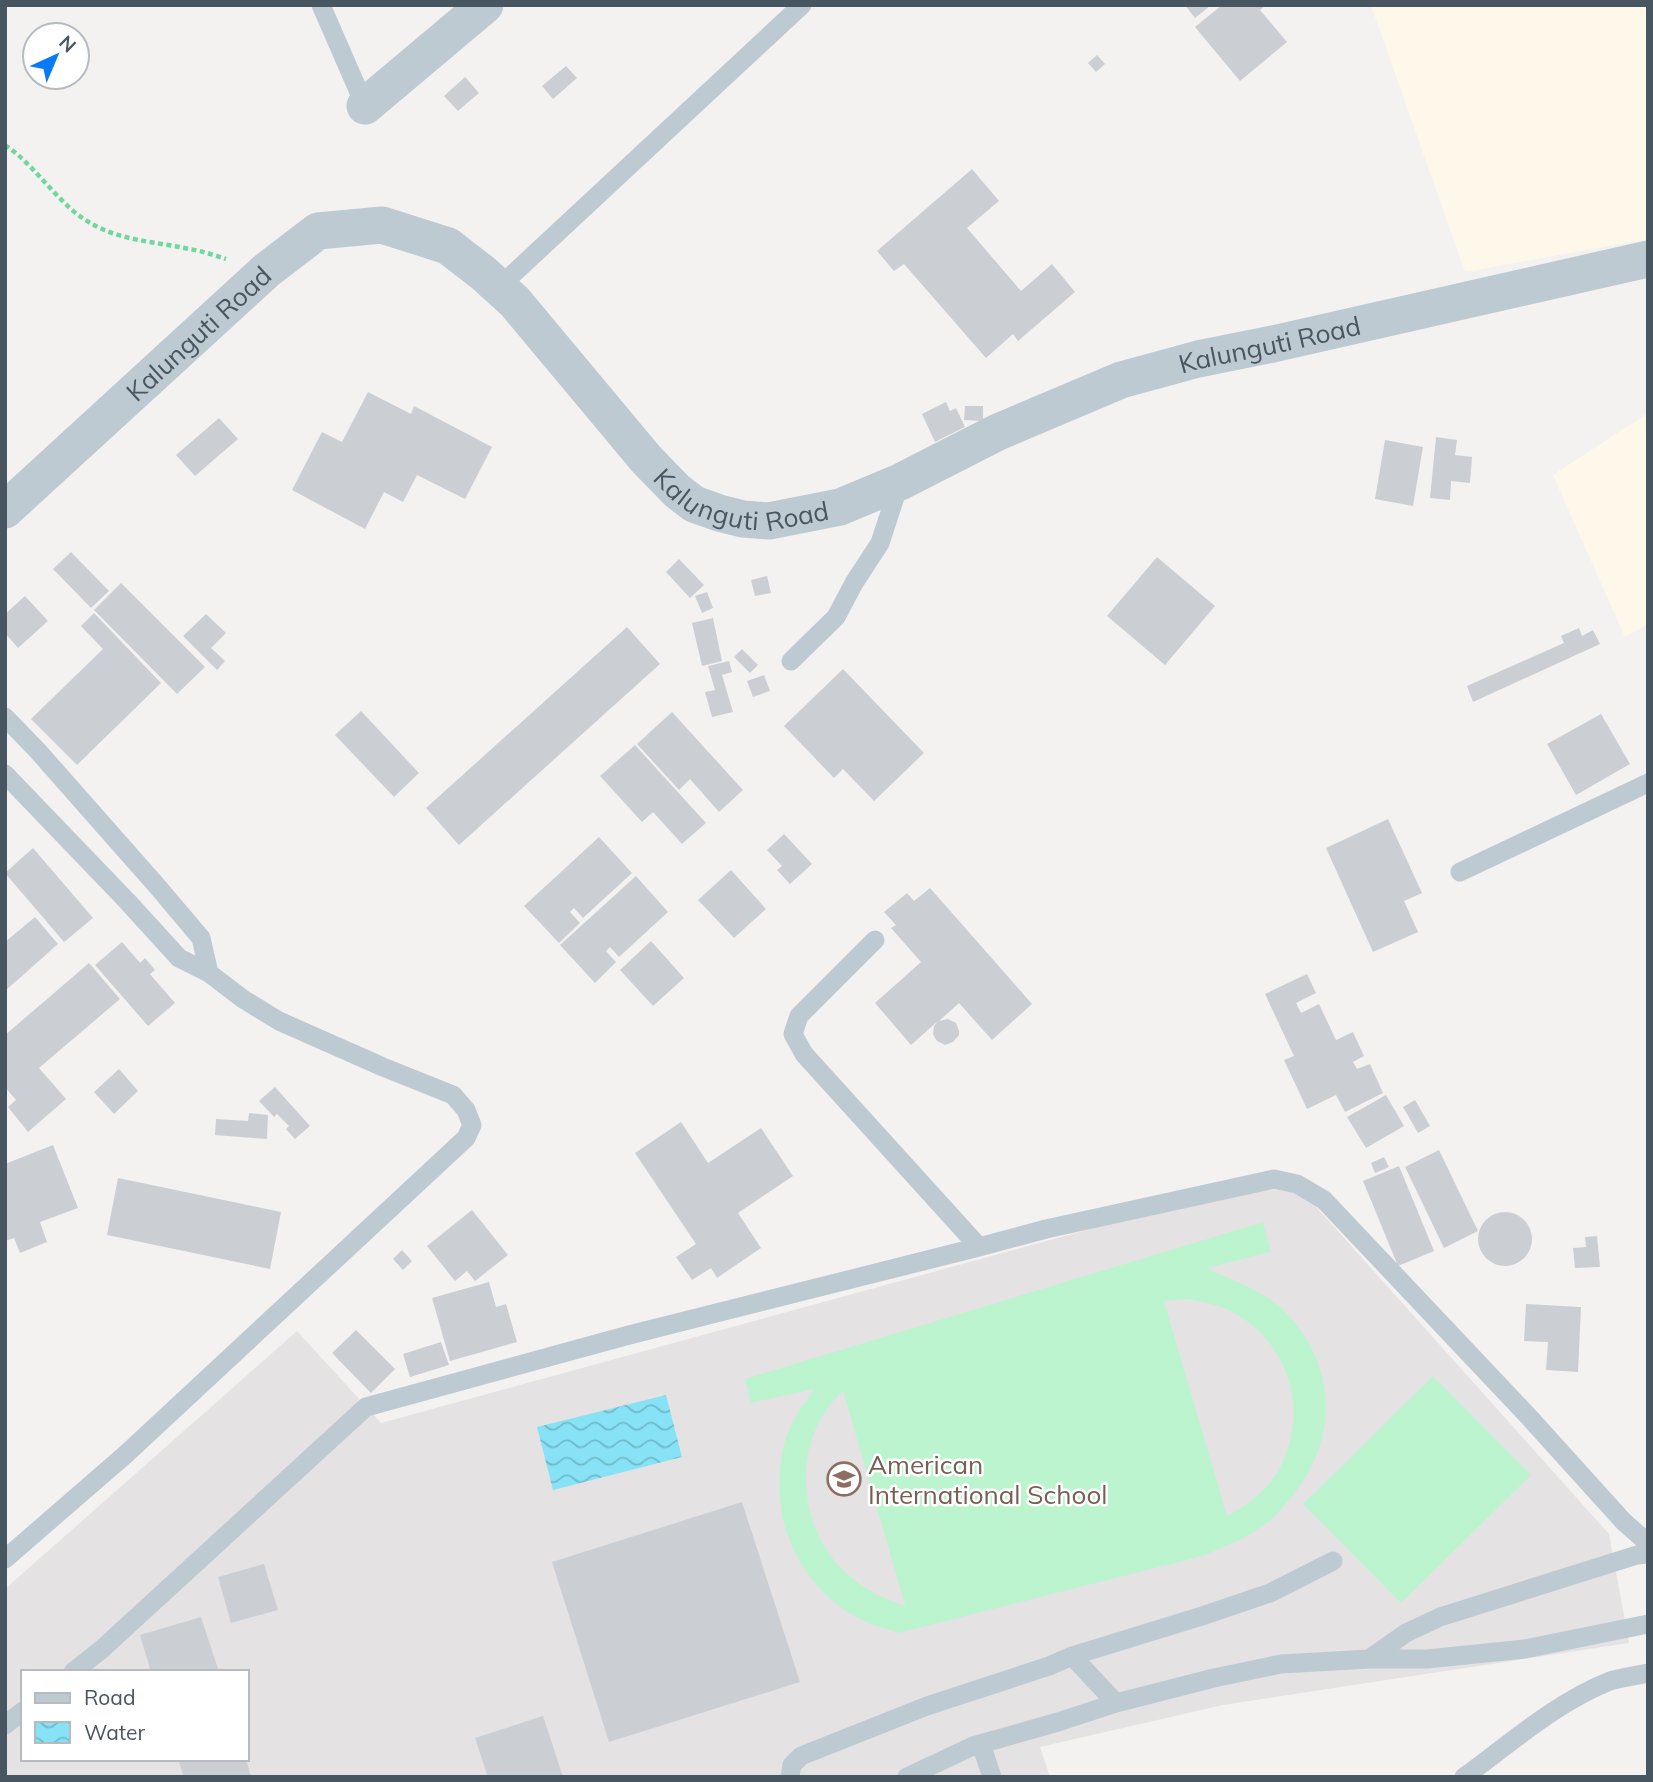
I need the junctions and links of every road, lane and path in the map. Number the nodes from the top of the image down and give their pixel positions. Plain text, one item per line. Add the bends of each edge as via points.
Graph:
1 (321, 5) edge
2 (485, 5) edge
3 (802, 5) edge
4 (365, 106) joint
5 (5, 145) edge
6 (1648, 259) edge
7 (267, 270) junction
8 (499, 287) junction
9 (900, 482) junction
10 (5, 510) edge
11 (791, 661) dead end
12 (5, 717) edge
13 (5, 774) edge
14 (1648, 783) edge
15 (1460, 872) dead end
16 (875, 940) dead end
17 (209, 973) junction
18 (979, 1247) junction
19 (1648, 1543) edge
20 (1648, 1554) edge
21 (5, 1559) edge
22 (1333, 1561) dead end
23 (1648, 1624) edge
24 (1072, 1656) junction
25 (1369, 1658) junction
26 (76, 1670) edge
27 (1648, 1673) edge
28 (1116, 1703) junction
29 (21, 1713) edge
30 (5, 1725) edge
31 (981, 1744) junction
32 (918, 1774) edge
33 (790, 1777) edge
34 (992, 1777) edge
35 (1464, 1777) edge

1 - 4 lane
2 - 4 street
3 - 8 lane
5 - 7 path via 93,225 123,237
6 - 9 street, Kalunguti Road via 1121,380 998,432
7 - 8 street, Kalunguti Road via 318,230 382,225 448,246
7 - 10 street, Kalunguti Road
8 - 9 street, Kalunguti Road via 646,459 694,504 743,519 769,521 840,507
9 - 11 lane via 880,543 836,617
12 - 17 lane via 201,938
13 - 17 lane via 179,958
14 - 15 lane
16 - 18 lane via 799,1016 793,1034 804,1054
17 - 21 lane via 279,1021 453,1095 472,1125 466,1138 432,1170 125,1455
18 - 19 lane via 1274,1179 1297,1184 1324,1200
18 - 26 lane via 366,1407
20 - 25 lane via 1440,1617
22 - 24 lane via 1270,1592
23 - 25 lane via 1525,1649 1427,1659
24 - 28 lane
24 - 33 lane via 801,1756 792,1765
25 - 28 lane via 1281,1664
27 - 35 lane via 1612,1680 1575,1698 1536,1721
28 - 31 lane
29 - 30 lane
31 - 32 lane
31 - 34 lane

